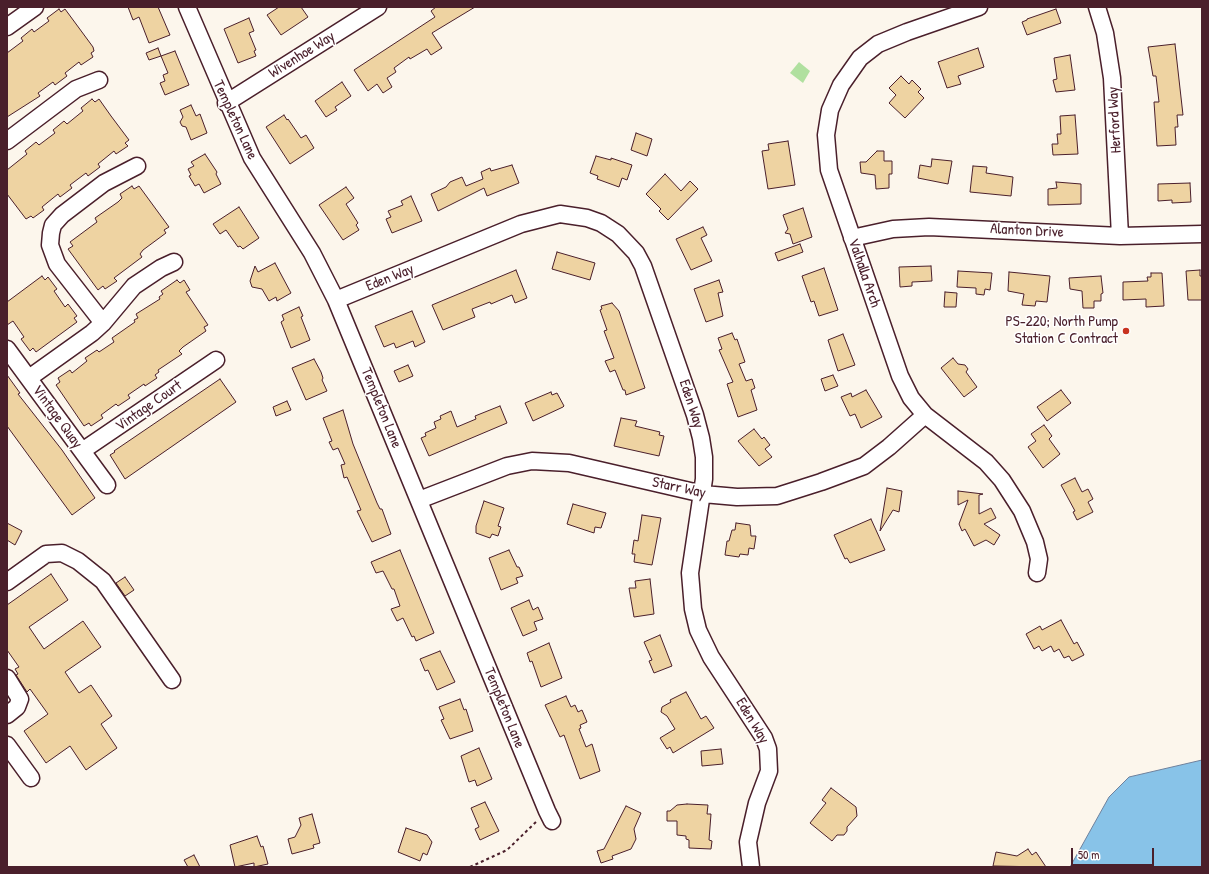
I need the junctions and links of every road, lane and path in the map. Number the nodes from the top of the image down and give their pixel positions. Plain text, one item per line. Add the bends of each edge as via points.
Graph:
1 (35, 7) edge
2 (187, 7) edge
3 (378, 7) edge
4 (979, 7) edge
5 (1097, 7) edge
6 (7, 27) edge
7 (99, 80) dead end
8 (226, 103) junction
9 (7, 141) edge
10 (137, 166) dead end
11 (1202, 234) edge
12 (1120, 236) junction
13 (852, 238) junction
14 (174, 262) dead end
15 (336, 300) junction
16 (103, 323) junction
17 (7, 349) edge
18 (216, 360) dead end
19 (29, 378) junction
20 (925, 415) junction
21 (82, 451) junction
22 (107, 485) dead end
23 (703, 494) junction
24 (419, 500) junction
25 (1037, 573) dead end
26 (7, 582) edge
27 (7, 678) edge
28 (172, 680) dead end
29 (7, 715) edge
30 (7, 745) edge
31 (30, 778) dead end
32 (550, 816) joint
33 (470, 867) edge
34 (751, 867) edge

1 - 6 street
2 - 8 street, Templeton Lane
3 - 8 street, Wivenhoe Way
4 - 13 street, Valhalla Arch via 878,44 860,58 841,86 830,110 826,135 829,170
5 - 12 street, Herford Way via 1106,34 1112,78
7 - 9 street via 76,89
8 - 15 street, Templeton Lane via 252,158 312,253
10 - 16 street via 104,183 62,215 51,233 50,245 57,264
11 - 12 street, Alanton Drive
12 - 13 street, Alanton Drive via 929,227 893,229
13 - 20 street, Valhalla Arch via 900,376 911,398
14 - 16 street via 134,286
15 - 23 street, Eden Way via 521,224 560,214 575,215 601,223 627,242 643,266 700,432 704,457
15 - 24 street, Templeton Lane
16 - 19 street
17 - 19 street, Vintage Quay
18 - 21 street, Vintage Court
19 - 21 street, Vintage Quay
20 - 23 street, Starr Way via 864,466 821,482 777,496 737,497
20 - 25 street, Valhalla Arch via 986,462 1002,480 1022,511 1036,542 1039,559
21 - 22 street, Vintage Quay
23 - 24 street, Starr Way via 569,463 532,461 501,468
23 - 34 street, Eden Way via 693,541 690,573 692,609 706,649 764,738 770,759 767,778 750,828 748,842
24 - 32 street, Templeton Lane
26 - 28 street via 46,554 62,552 78,561 103,581
27 - 29 street via 20,699 17,707
30 - 31 street
32 - 33 path via 507,850

